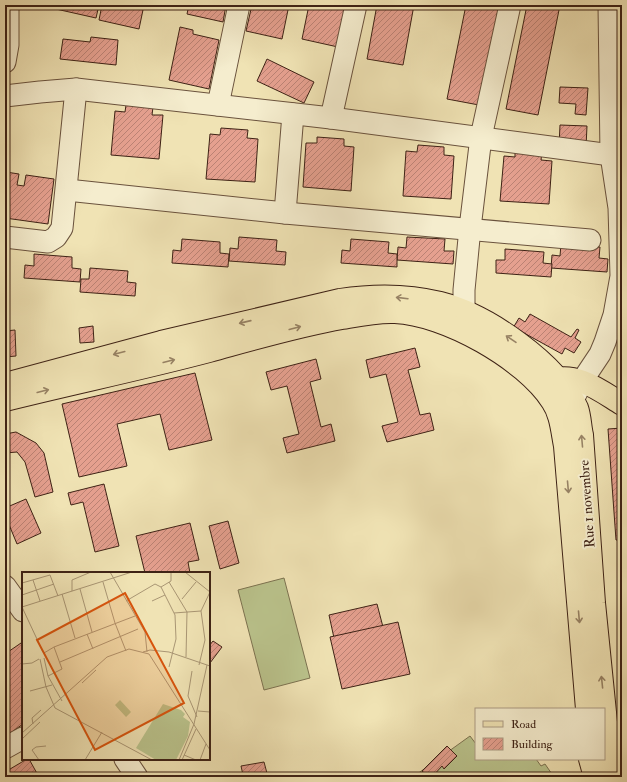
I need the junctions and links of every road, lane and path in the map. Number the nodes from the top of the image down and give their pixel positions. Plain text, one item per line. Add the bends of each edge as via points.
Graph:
1 (8, 5) edge
2 (239, 5) edge
3 (356, 5) edge
4 (510, 5) edge
5 (610, 5) edge
6 (616, 49) edge
7 (5, 62) edge
8 (76, 89) junction
9 (5, 96) edge
10 (218, 105) junction
11 (294, 114) junction
12 (331, 118) junction
13 (481, 137) junction
14 (611, 155) junction
15 (67, 190) junction
16 (285, 213) junction
17 (470, 228) junction
18 (5, 237) edge
19 (590, 240) dead end
20 (436, 311) junction
21 (462, 321) junction
22 (5, 384) edge
23 (562, 389) junction
24 (5, 400) edge
25 (622, 404) edge
26 (622, 420) edge
27 (5, 586) edge
28 (22, 610) edge
29 (586, 708) edge
30 (605, 708) edge
31 (605, 712) edge
32 (22, 739) edge
33 (5, 748) edge
34 (126, 760) edge
35 (590, 760) edge
36 (137, 777) edge
37 (595, 777) edge
38 (609, 777) edge

1 - 7 street via 8,45
2 - 10 street
3 - 12 street
4 - 13 street
5 - 6 street
6 - 14 street
8 - 9 street
8 - 10 street
8 - 15 street
10 - 11 street
11 - 12 street
11 - 16 street
12 - 13 street
13 - 14 street
13 - 17 street
14 - 23 street via 619,208 621,276 614,315 600,354
15 - 16 street
15 - 18 street via 62,228 56,237 48,242
16 - 17 street
17 - 19 street
17 - 21 street
20 - 21 main road, Rue 1 novembre
20 -> 22 main road via 396,297 365,296 340,300 161,342
24 -> 20 main road via 314,323 366,314
21 - 23 main road, Rue 1 novembre via 485,321 529,351
23 - 25 main road via 596,387
23 - 26 main road via 587,398
23 -> 29 main road, Rue 1 novembre via 559,416 565,446
30 -> 23 main road, Rue 1 novembre via 582,435 578,410
27 - 28 street
38 -> 31 main road, Rue 1 novembre
32 - 33 street
34 - 36 street
35 - 37 main road

